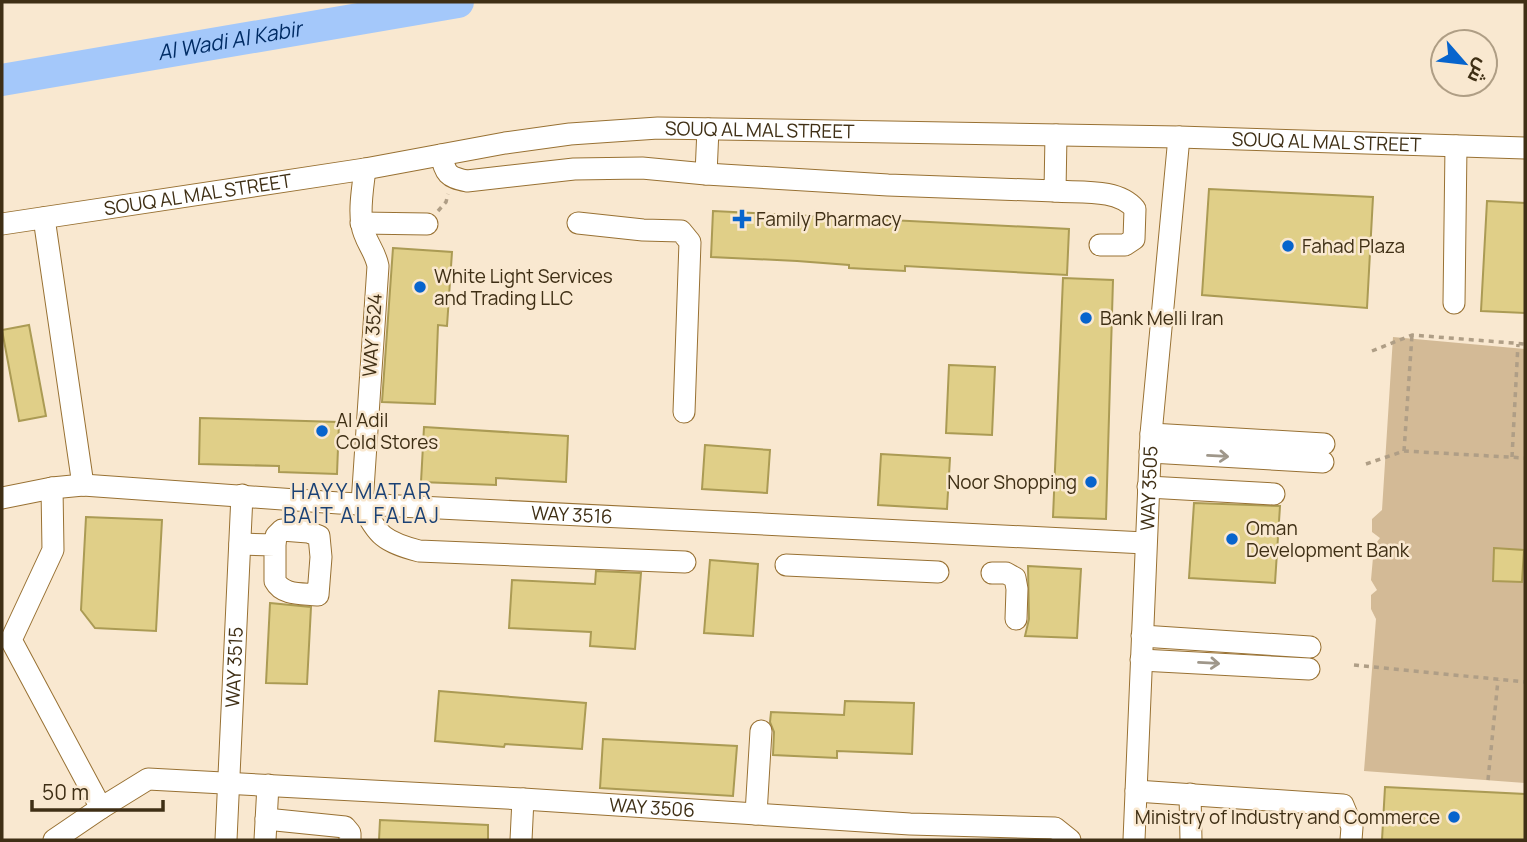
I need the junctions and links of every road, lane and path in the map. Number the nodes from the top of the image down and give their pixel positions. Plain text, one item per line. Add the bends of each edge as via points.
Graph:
1 (708, 129) junction
2 (1056, 135) junction
3 (1179, 137) junction
4 (1456, 146) junction
5 (1525, 148) edge
6 (441, 155) junction
7 (365, 169) junction
8 (706, 174) junction
9 (453, 178) junction
10 (1055, 191) junction
11 (44, 218) junction
12 (361, 223) junction
13 (578, 223) dead end
14 (2, 224) edge
15 (427, 224) joint
16 (1100, 245) dead end
17 (1454, 303) dead end
18 (1412, 335) junction
19 (1518, 343) junction
20 (1525, 344) edge
21 (1372, 351) dead end
22 (684, 412) dead end
23 (1151, 443) junction
24 (1404, 451) junction
25 (1324, 453) dead end
26 (1511, 457) junction
27 (1525, 458) edge
28 (1366, 464) dead end
29 (83, 485) junction
30 (1149, 487) junction
31 (52, 488) junction
32 (1274, 494) dead end
33 (242, 495) junction
34 (2, 498) edge
35 (362, 504) junction
36 (1145, 543) junction
37 (240, 544) junction
38 (275, 545) junction
39 (685, 562) dead end
40 (786, 565) dead end
41 (938, 572) dead end
42 (992, 573) dead end
43 (1016, 619) dead end
44 (1142, 636) junction
45 (7, 642) edge
46 (1310, 647) dead end
47 (1140, 660) junction
48 (1354, 665) dead end
49 (1309, 669) dead end
50 (1497, 680) junction
51 (1525, 682) edge
52 (761, 730) dead end
53 (1488, 780) dead end
54 (229, 782) junction
55 (268, 785) junction
56 (349, 789) junction
57 (1136, 790) junction
58 (1190, 794) junction
59 (523, 799) junction
60 (101, 808) junction
61 (756, 814) junction
62 (266, 830) edge
63 (937, 832) edge
64 (348, 834) edge
65 (54, 840) edge
66 (226, 840) edge
67 (521, 840) edge
68 (1070, 840) edge
69 (1134, 840) edge
70 (1191, 840) edge
71 (1351, 840) edge

1 - 2 street, SOUQ AL MAL STREET
1 - 6 street, SOUQ AL MAL STREET via 570,134
1 - 8 street
2 - 3 street, SOUQ AL MAL STREET
2 - 10 street
3 - 4 street, SOUQ AL MAL STREET
3 - 23 street, WAY 3505
4 - 5 street, SOUQ AL MAL STREET
4 - 17 street
6 - 7 street, SOUQ AL MAL STREET
6 - 9 street via 445,172
7 - 11 street, SOUQ AL MAL STREET
7 - 12 street, WAY 3524
8 - 9 street via 642,168 574,169 481,181
8 - 10 street
9 - 15 path via 446,202
10 - 16 street via 1118,197 1135,209 1134,239 1125,245
11 - 14 street, SOUQ AL MAL STREET
11 - 29 street
12 - 15 street
12 - 35 street, WAY 3524 via 378,266
13 - 22 street via 687,235
18 - 19 path
18 - 21 path
18 - 24 path
19 - 20 path
19 - 26 path
23 - 25 street
23 - 30 street, WAY 3505
24 - 26 path
24 - 28 path
26 - 27 path
29 - 31 street, WAY 3516
29 - 33 street, WAY 3516
30 - 32 street
30 - 36 street, WAY 3505
31 - 34 street, WAY 3516
31 - 45 street via 53,551
33 - 35 street, WAY 3516
33 - 37 street, WAY 3515
35 - 36 street, WAY 3516
35 - 39 street via 379,535 394,545 419,551
36 - 44 street, WAY 3505
37 - 38 street
37 - 54 street, WAY 3515
38 - 38 street via 282,530 319,536 327,595 294,593 277,586
40 - 41 street
42 - 43 street via 1015,578
44 - 46 street
44 - 47 street, WAY 3505
45 - 60 street
47 -> 49 street
47 - 57 street, WAY 3505
48 - 50 path
50 - 51 path
50 - 53 path
52 - 61 street
54 - 55 street, WAY 3506
54 - 60 street, WAY 3506 via 148,779
54 - 66 street, WAY 3515
55 - 56 street, WAY 3506
55 - 62 street
56 - 59 street, WAY 3506
56 - 64 street
57 - 58 street
57 - 69 street, WAY 3505
58 - 70 street
58 - 71 street via 1343,805 1352,827
59 - 61 street, WAY 3506
59 - 67 street
60 - 65 street, WAY 3506
61 - 63 street, WAY 3506
62 - 64 street
63 - 68 street, WAY 3506 via 1055,828

